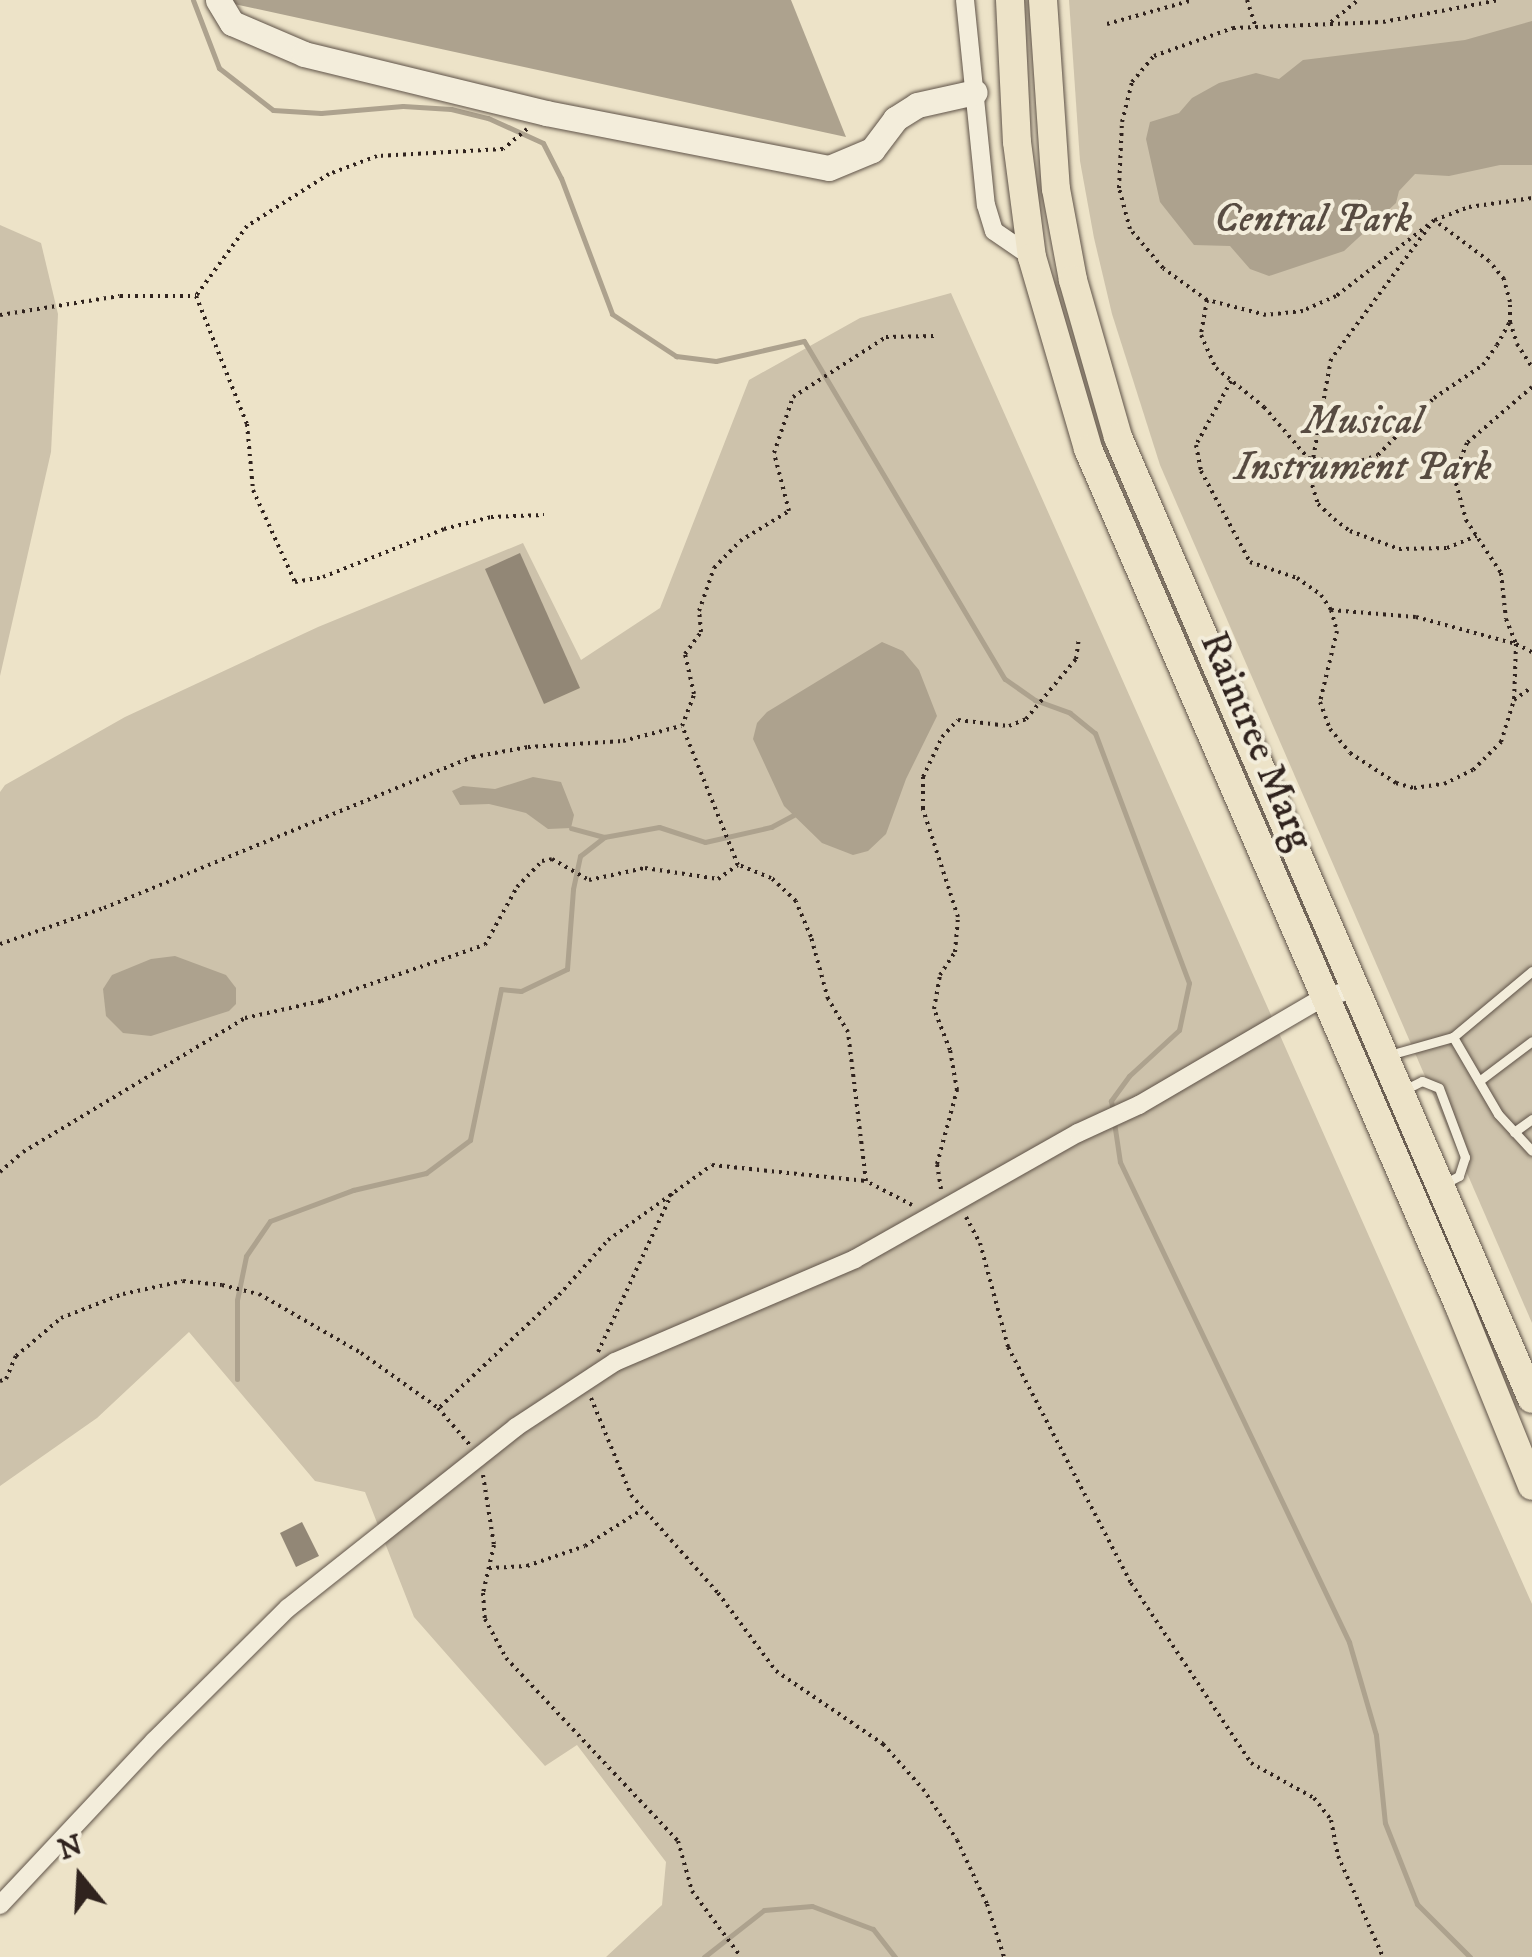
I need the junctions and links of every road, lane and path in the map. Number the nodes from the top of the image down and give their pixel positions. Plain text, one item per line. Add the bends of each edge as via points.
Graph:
1 (218, 0) edge
2 (966, 0) edge
3 (1010, 0) edge
4 (1043, 0) edge
5 (1194, 0) edge
6 (1247, 0) edge
7 (1358, 0) edge
8 (1498, 0) edge
9 (1330, 23) junction
10 (1106, 24) dead end
11 (1256, 27) junction
12 (975, 92) junction
13 (546, 113) junction
14 (1532, 198) edge
15 (1434, 220) junction
16 (1032, 257) junction
17 (196, 296) junction
18 (1206, 300) junction
19 (0, 315) edge
20 (1510, 322) junction
21 (934, 336) dead end
22 (1532, 367) edge
23 (1231, 381) junction
24 (1532, 386) edge
25 (1313, 459) junction
26 (544, 515) dead end
27 (1477, 536) junction
28 (1331, 610) junction
29 (1079, 638) dead end
30 (1516, 644) junction
31 (1532, 652) edge
32 (1532, 687) edge
33 (1514, 700) junction
34 (682, 726) junction
35 (738, 865) junction
36 (0, 944) edge
37 (1532, 970) edge
38 (1356, 989) junction
39 (1324, 997) junction
40 (1453, 1037) junction
41 (1532, 1041) edge
42 (1386, 1056) junction
43 (1479, 1081) junction
44 (1532, 1119) edge
45 (1514, 1132) junction
46 (1532, 1152) edge
47 (0, 1172) edge
48 (866, 1181) junction
49 (672, 1193) junction
50 (960, 1204) junction
51 (938, 1215) junction
52 (0, 1381) edge
53 (586, 1382) junction
54 (1532, 1400) edge
55 (438, 1408) junction
56 (479, 1456) junction
57 (1532, 1486) edge
58 (642, 1510) junction
59 (489, 1568) junction
60 (0, 1905) edge
61 (739, 1955) edge
62 (1004, 1957) edge
63 (1383, 1957) edge

1 - 13 street via 232,23 268,42
2 - 12 street
3 - 16 main road, Raintree Marg
4 - 38 main road, Raintree Marg via 1056,189 1100,384 1140,494
5 - 10 path
6 - 11 path
7 - 9 path
8 - 9 path via 1433,15
9 - 11 path
11 - 18 path via 1233,28 1154,56 1132,82 1122,122 1119,188 1130,229 1163,268
12 - 13 street via 917,105 895,119 872,150 828,168
12 - 16 street via 994,231
13 - 17 path via 503,149 377,156 329,174 247,226
14 - 15 path
15 - 18 path via 1336,296 1303,311 1266,315
15 - 20 path via 1504,279
15 - 25 path via 1330,358
16 - 39 main road, Raintree Marg via 1068,393 1104,492
17 - 19 path via 120,296
17 - 26 path via 247,424 253,490 295,582 444,529 491,517
18 - 23 path via 1201,334 1216,368
20 - 22 path
20 - 25 path via 1482,364 1434,398 1378,455 1355,463
21 - 34 path via 886,337 793,397 774,453 789,511 740,541 714,568 699,611 701,632 685,654 694,694
23 - 25 path
23 - 28 path via 1196,446 1202,472 1250,562 1297,578
24 - 27 path via 1468,443 1458,461 1457,498
25 - 27 path via 1310,478 1318,504 1350,531 1399,550 1447,548
27 - 30 path via 1502,574
28 - 30 path via 1416,617
28 - 33 path via 1337,631 1320,702 1330,729 1350,753 1396,783 1444,784 1473,770 1501,742
29 - 51 path via 1076,659 1026,718 1009,726 958,720 923,777 923,809 958,917 955,952 940,975 934,1009 956,1090 937,1164
30 - 31 path
30 - 33 path
32 - 33 path
34 - 35 path
34 - 36 path via 624,741 473,757
35 - 47 path via 718,879 645,868 589,880 552,858 542,861 517,887 486,944 321,1001 244,1018
35 - 48 path via 771,878 796,901 811,937 828,999 848,1032
37 - 40 lane
38 - 39 street
38 - 42 main road, Raintree Marg
39 - 50 street
39 - 57 main road, Raintree Marg
40 - 42 lane
40 - 43 lane
41 - 43 lane
42 - 54 main road, Raintree Marg
43 - 45 lane
44 - 45 lane
45 - 46 lane
48 - 49 path via 712,1165
48 - 51 path
49 - 53 path
49 - 55 path via 608,1240
50 - 51 street
50 - 63 path via 980,1243 1008,1347 1131,1583 1251,1764 1314,1798 1331,1820 1338,1856
51 - 53 street via 854,1259 615,1362
52 - 55 path via 16,1356 61,1318 122,1294 183,1281 259,1294 361,1352
53 - 56 street
53 - 58 path via 598,1422
55 - 56 path
56 - 59 path via 492,1527
56 - 60 street via 288,1608
58 - 59 path via 585,1546 527,1566
58 - 62 path via 776,1670 883,1744 923,1788 957,1840
59 - 61 path via 485,1620 506,1658 678,1841 692,1891

